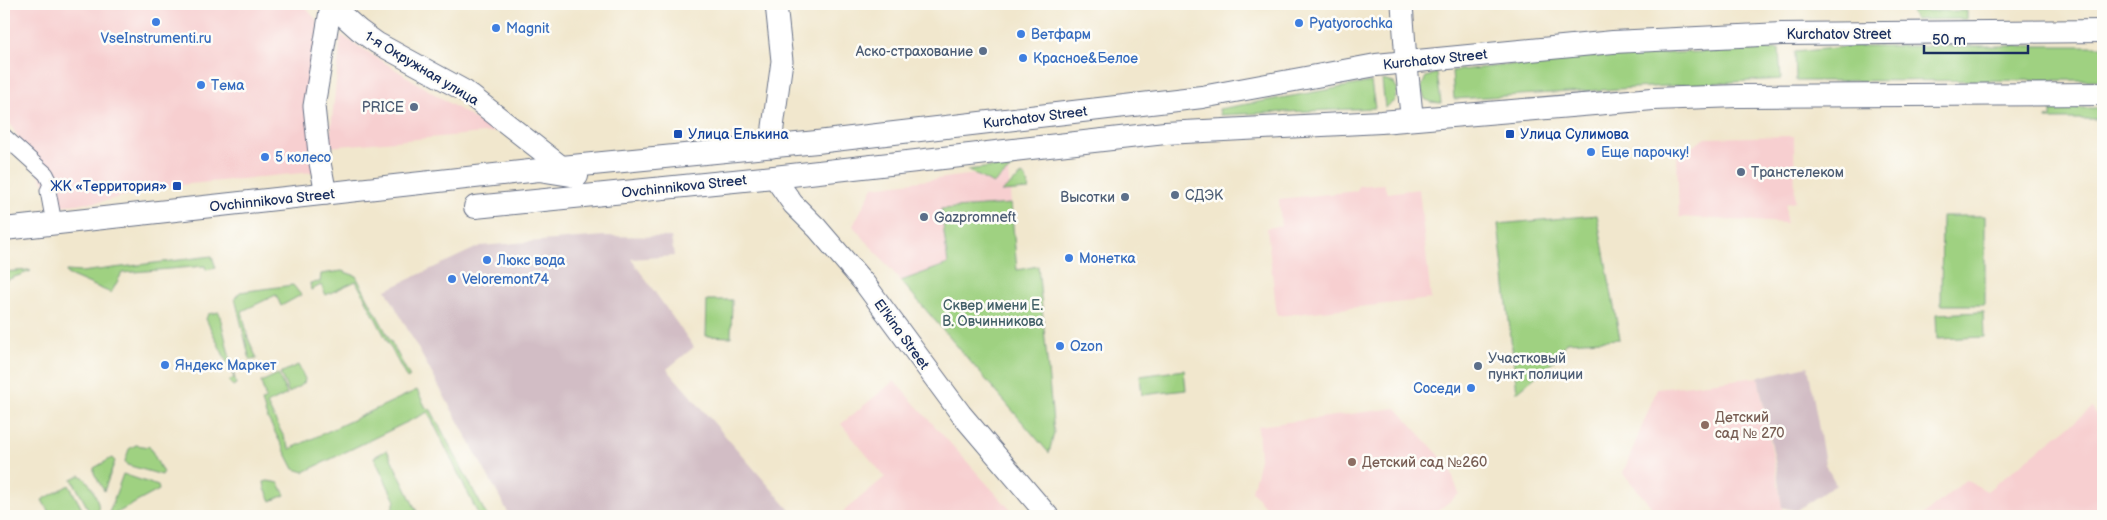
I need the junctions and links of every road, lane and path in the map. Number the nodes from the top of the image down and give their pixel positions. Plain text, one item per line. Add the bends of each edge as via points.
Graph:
1 (331, 4) edge
2 (776, 4) edge
3 (1402, 4) edge
4 (2103, 31) edge
5 (1406, 61) junction
6 (2103, 94) edge
7 (1412, 120) junction
8 (4, 136) edge
9 (772, 147) junction
10 (562, 168) joint
11 (774, 177) junction
12 (656, 188) junction
13 (326, 194) junction
14 (475, 207) dead end
15 (54, 223) junction
16 (4, 229) edge
17 (1048, 516) edge

1 - 10 main road, 1-я Окружная улица via 378,43 465,91
1 - 13 main road via 314,106
2 - 9 main road via 782,61
3 - 5 main road
4 - 5 main road, Kurchatov Street via 1697,36
5 - 7 main road
5 - 9 main road, Kurchatov Street via 1202,97
6 - 7 main road via 1653,99
7 - 11 main road via 1165,133
8 - 15 street via 46,174 51,184 48,191
9 - 10 main road
9 - 11 main road
11 - 12 main road, Ovchinnikova Street
11 - 17 main road, El'kina Street via 793,204 865,284 961,414
12 - 13 main road, Ovchinnikova Street via 539,170
12 - 14 main road, Ovchinnikova Street
13 - 15 main road, Ovchinnikova Street
15 - 16 main road, Ovchinnikova Street

